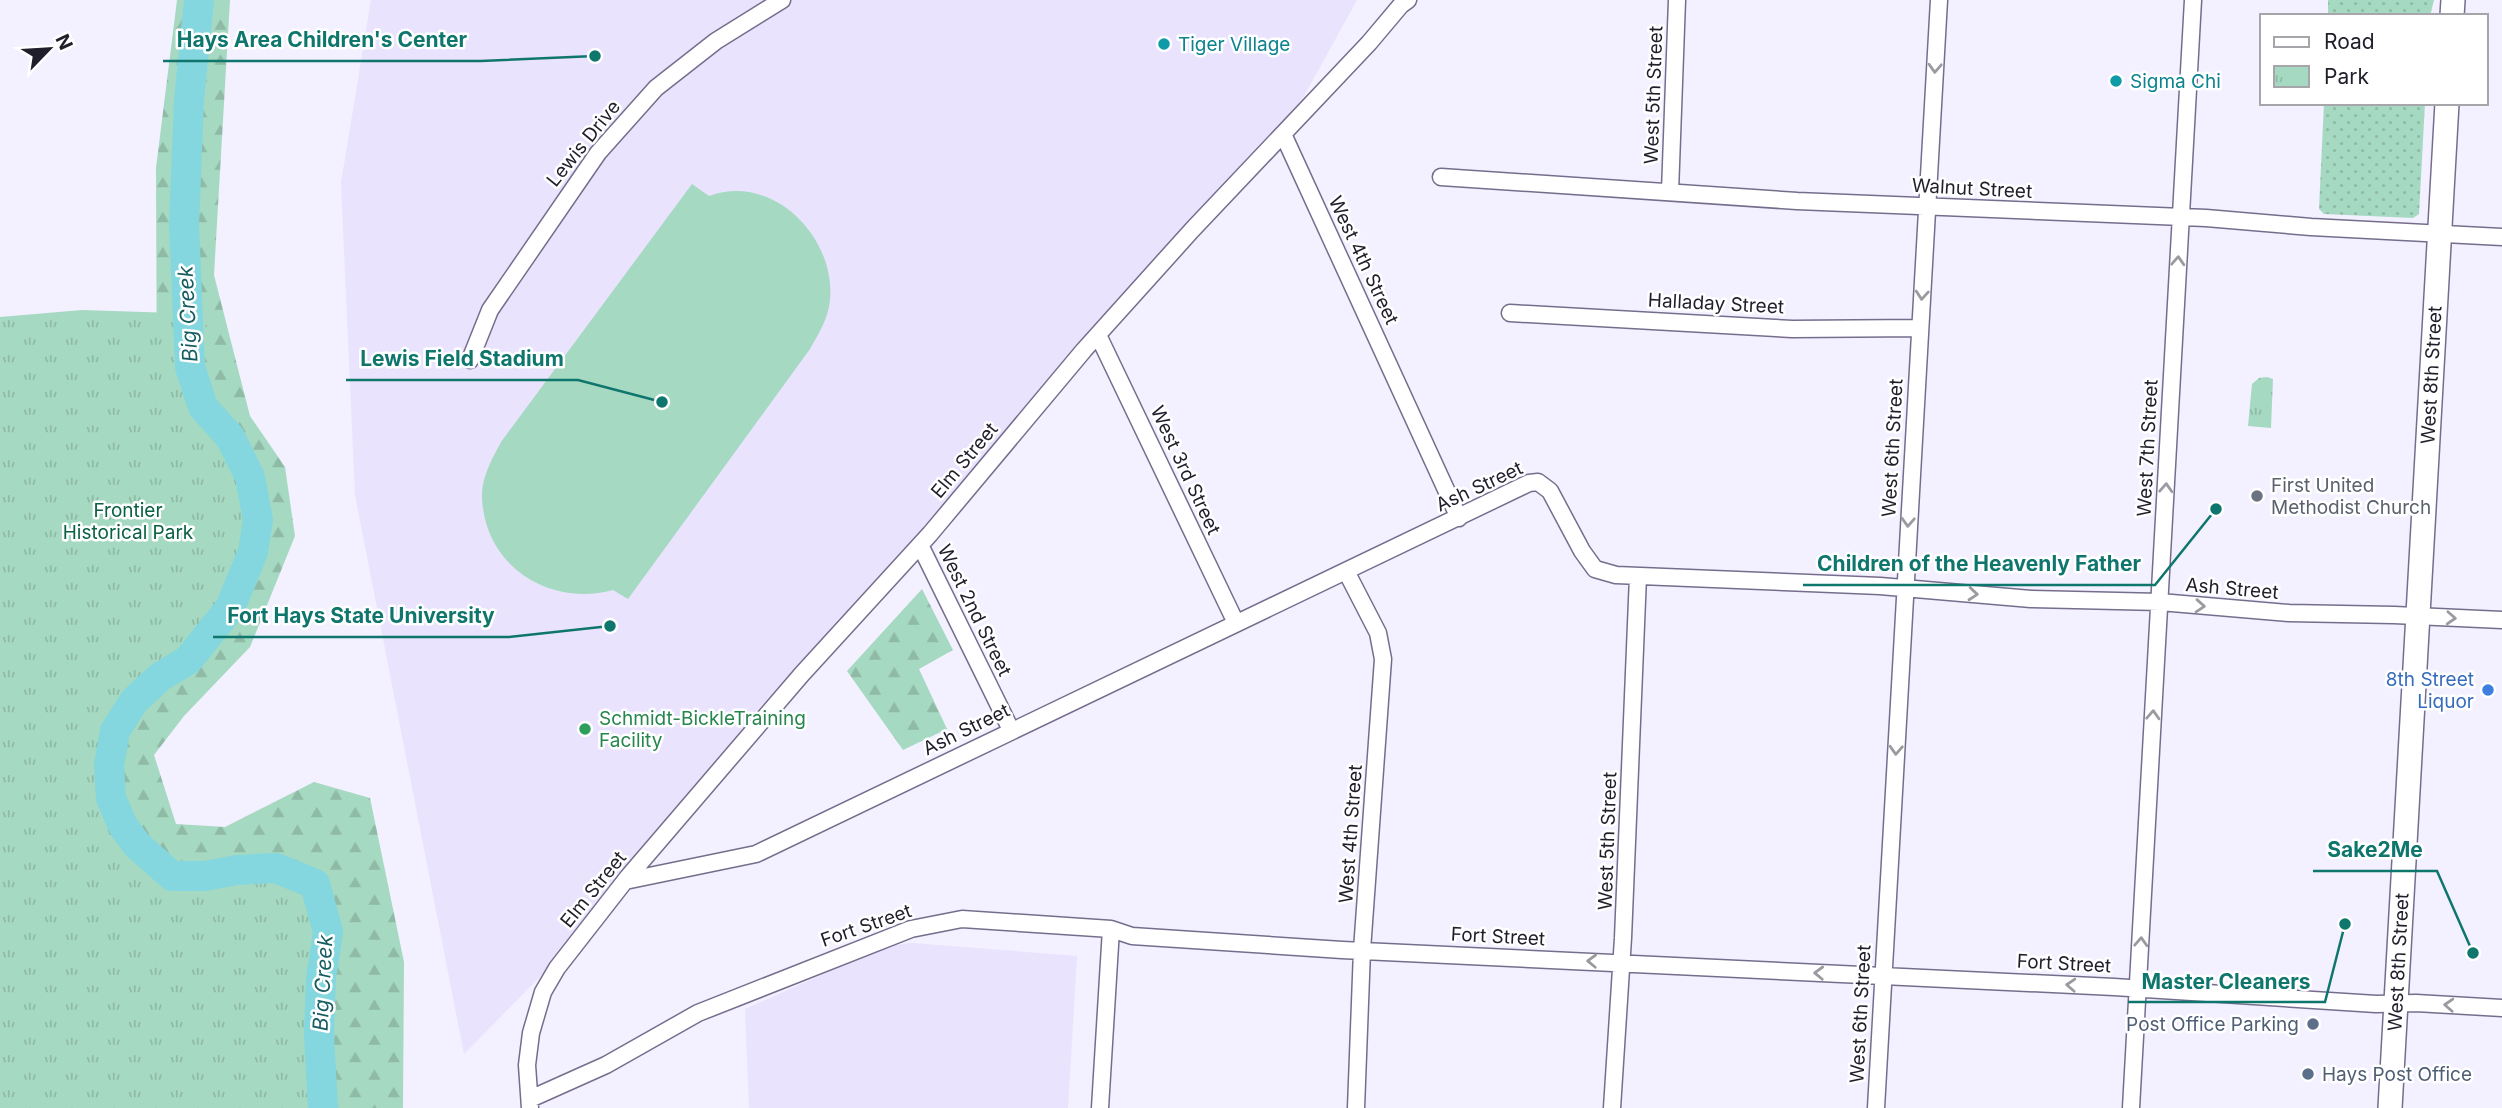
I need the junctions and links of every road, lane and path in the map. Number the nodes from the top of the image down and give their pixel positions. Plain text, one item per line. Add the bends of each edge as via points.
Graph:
1 (782, 0) edge
2 (1384, 0) edge
3 (1677, 0) edge
4 (1939, 0) edge
5 (2193, 0) edge
6 (1404, 2) edge
7 (2448, 105) edge
8 (1283, 134) junction
9 (1441, 177) dead end
10 (1670, 192) junction
11 (1927, 207) junction
12 (2181, 218) junction
13 (2440, 233) junction
14 (2502, 237) edge
15 (1510, 313) dead end
16 (1920, 328) junction
17 (1098, 335) junction
18 (470, 360) dead end
19 (1459, 518) junction
20 (920, 545) junction
21 (1346, 571) junction
22 (1638, 576) junction
23 (1905, 588) junction
24 (2160, 603) junction
25 (2418, 616) junction
26 (2502, 620) edge
27 (1236, 623) junction
28 (1011, 730) junction
29 (625, 881) junction
30 (1111, 929) junction
31 (1362, 950) junction
32 (1622, 962) junction
33 (1884, 976) junction
34 (2139, 988) junction
35 (2396, 1003) junction
36 (2502, 1008) edge
37 (530, 1103) edge
38 (1100, 1108) edge
39 (1356, 1108) edge
40 (1612, 1108) edge
41 (1875, 1108) edge
42 (2131, 1108) edge
43 (2390, 1108) edge

1 - 18 street, Lewis Drive via 716,41 656,88 598,153 490,310
2 - 6 street
3 - 10 street, West 5th Street
4 -> 11 street, West 6th Street
5 - 12 street, West 7th Street
6 - 8 street, Elm Street
7 - 13 main road, West 8th Street
8 - 17 street, Elm Street
8 - 19 street, West 4th Street
9 - 10 street, Walnut Street
10 - 11 street, Walnut Street
11 - 12 street, Walnut Street
11 -> 16 street, West 6th Street
12 - 13 street, Walnut Street
24 -> 12 street, West 7th Street
13 - 14 street, Walnut Street
13 - 25 main road, West 8th Street
15 - 16 street, Halladay Street via 1792,329
16 -> 23 street, West 6th Street
17 - 20 street, Elm Street
17 - 27 street, West 3rd Street
19 - 21 street, Ash Street
19 - 22 street, Ash Street via 1538,482 1550,491 1595,569
20 - 28 street, West 2nd Street
20 - 29 street, Elm Street via 802,674
21 - 27 street, Ash Street
21 - 31 street, West 4th Street via 1378,633 1383,659
22 - 23 street, Ash Street
22 - 32 street, West 5th Street
23 -> 24 street, Ash Street via 2031,599
23 -> 33 street, West 6th Street
24 -> 25 street, Ash Street
34 -> 24 street, West 7th Street
25 -> 26 street, Ash Street
25 - 35 main road, West 8th Street
27 - 28 street, Ash Street
28 - 29 street, Ash Street via 756,854
29 - 37 street, Elm Street via 543,992 527,1065
30 - 31 street, Fort Street via 1132,936
30 - 37 street, Fort Street via 962,919 911,929 698,1013
30 - 38 street
32 -> 31 street, Fort Street
31 - 39 street, West 4th Street
33 -> 32 street, Fort Street
32 - 40 street, West 5th Street
34 -> 33 street, Fort Street
33 - 41 street, West 6th Street
34 - 35 street, Fort Street
34 - 42 street, West 7th Street
36 -> 35 street, Fort Street
35 - 43 main road, West 8th Street

